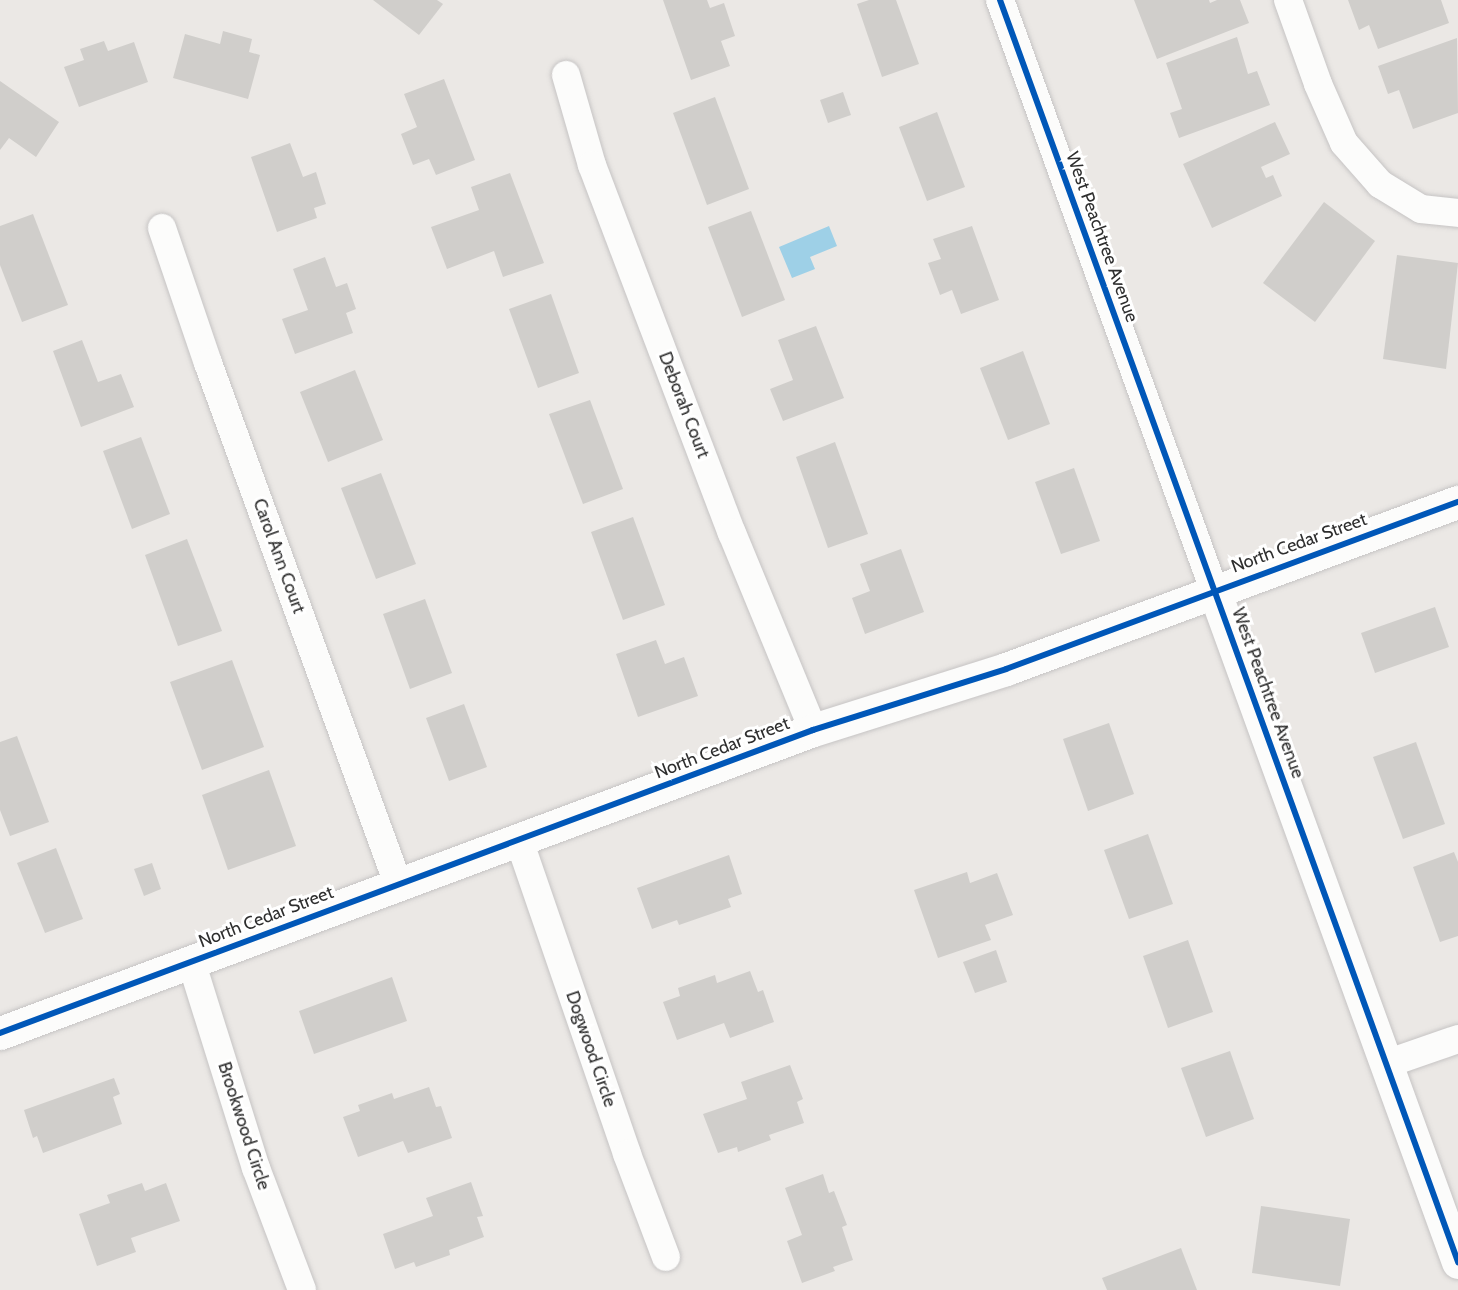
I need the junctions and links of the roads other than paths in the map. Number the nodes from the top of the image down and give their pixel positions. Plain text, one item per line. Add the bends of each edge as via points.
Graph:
1 (1000, 0) edge
2 (1288, 0) edge
3 (566, 75) dead end
4 (1458, 213) edge
5 (162, 228) dead end
6 (1458, 502) edge
7 (1214, 590) junction
8 (813, 730) junction
9 (519, 840) junction
10 (398, 884) junction
11 (191, 961) junction
12 (0, 1033) edge
13 (1458, 1039) edge
14 (1386, 1064) junction
15 (666, 1257) dead end
16 (1458, 1262) edge
17 (302, 1290) edge

1 - 7 street, West Peachtree Avenue
2 - 4 street via 1344,143 1380,184 1421,208
3 - 8 street, Deborah Court via 605,198 728,522
5 - 10 street, Carol Ann Court
6 - 7 street, North Cedar Street
7 - 8 street, North Cedar Street via 1006,669
7 - 14 street, West Peachtree Avenue
8 - 9 street, North Cedar Street
9 - 10 street, North Cedar Street
9 - 15 street, Dogwood Circle
10 - 11 street, North Cedar Street
11 - 12 street, North Cedar Street
11 - 17 street, Brookwood Circle via 256,1168
13 - 14 street
14 - 16 street, West Peachtree Avenue

